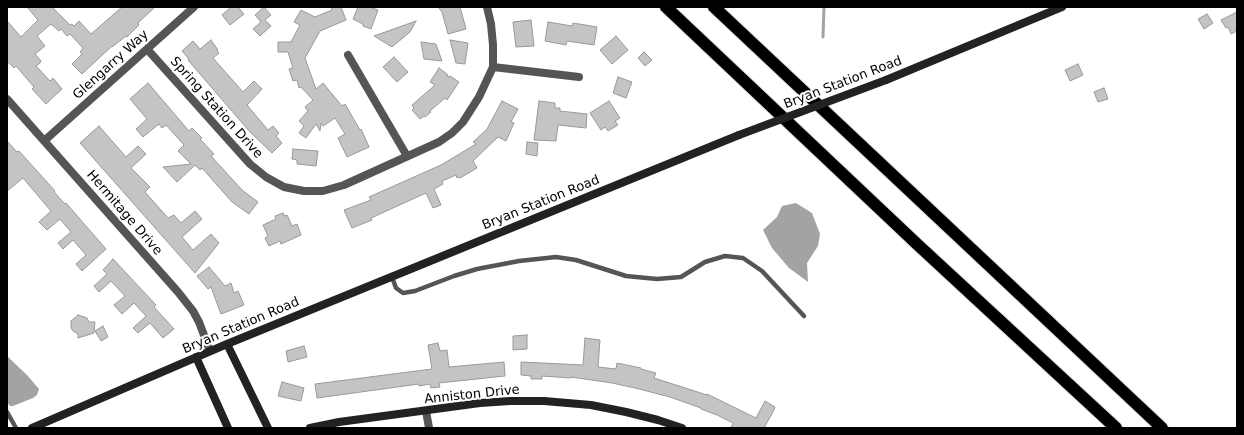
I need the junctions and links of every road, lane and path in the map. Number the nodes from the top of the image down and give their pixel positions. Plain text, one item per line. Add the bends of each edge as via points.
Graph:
1 (194, 7) edge
2 (487, 7) edge
3 (666, 7) edge
4 (714, 7) edge
5 (1062, 7) edge
6 (147, 49) junction
7 (348, 55) dead end
8 (493, 67) junction
9 (579, 77) dead end
10 (7, 99) edge
11 (44, 141) junction
12 (407, 156) junction
13 (392, 277) junction
14 (804, 316) dead end
15 (227, 344) junction
16 (210, 351) junction
17 (196, 357) junction
18 (426, 411) junction
19 (7, 412) edge
20 (16, 428) edge
21 (32, 428) edge
22 (228, 428) edge
23 (268, 428) edge
24 (310, 428) edge
25 (429, 428) edge
26 (682, 428) edge
27 (1116, 428) edge
28 (1162, 428) edge

1 - 6 street, Glengarry Way
2 - 8 street, Spring Station Drive via 491,24
3 - 27 highway
4 - 28 highway
5 - 13 main road, Bryan Station Road, bridge via 886,80 739,135
6 - 11 street, Glengarry Way
6 - 12 street, Spring Station Drive via 250,164 266,177 284,186 304,191 323,191 344,185
7 - 12 street
8 - 9 street
8 - 12 street, Spring Station Drive via 479,97 463,122 440,142
10 - 11 street, Hermitage Drive
11 - 16 street, Hermitage Drive via 178,292 199,322
13 - 14 lane via 396,288 403,293 477,269 519,261 556,258 576,260 626,276 657,279 681,277 705,262 725,256 743,258 762,271
13 - 15 main road, Bryan Station Road
15 - 16 main road, Bryan Station Road
15 - 23 main road
16 - 17 main road, Bryan Station Road
17 - 21 main road, Bryan Station Road
17 - 22 main road
18 - 24 main road, Anniston Drive
18 - 25 street
18 - 26 main road, Anniston Drive via 510,401 567,402 626,412
19 - 20 lane

